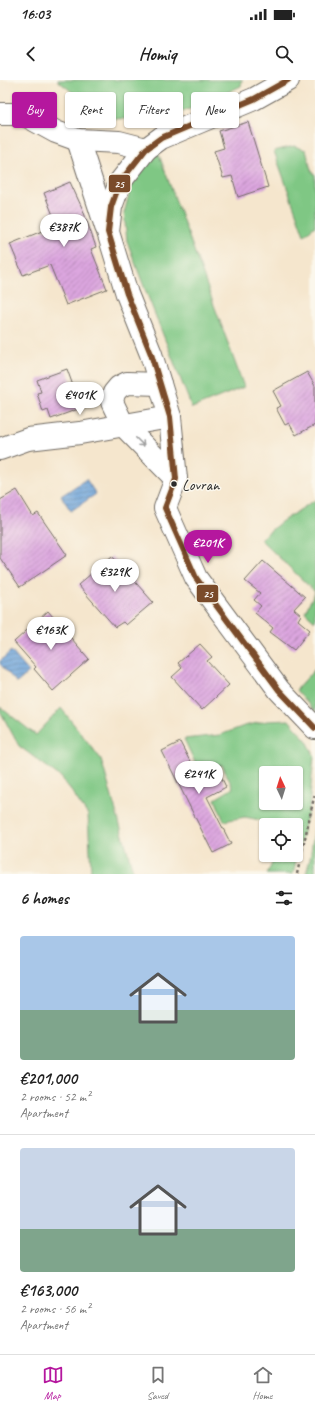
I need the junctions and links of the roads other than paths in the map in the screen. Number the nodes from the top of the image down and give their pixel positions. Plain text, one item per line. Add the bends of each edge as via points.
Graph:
1 (288, 80) edge
2 (0, 114) edge
3 (78, 140) junction
4 (146, 149) junction
5 (108, 232) junction
6 (160, 384) junction
7 (170, 417) junction
8 (123, 425) junction
9 (0, 449) edge
10 (176, 479) junction
11 (315, 728) edge

1 - 4 street via 254,99 161,138
2 - 3 street via 23,114 56,132
3 - 4 street via 119,142
3 - 5 street
4 - 5 street via 120,182 111,207
5 - 6 street via 127,294
6 - 7 street
6 - 8 street via 127,383 119,387 112,402
7 - 8 street
7 - 10 street
8 - 9 street via 28,440
8 -> 10 street
10 - 11 street via 165,508 196,578 279,690

